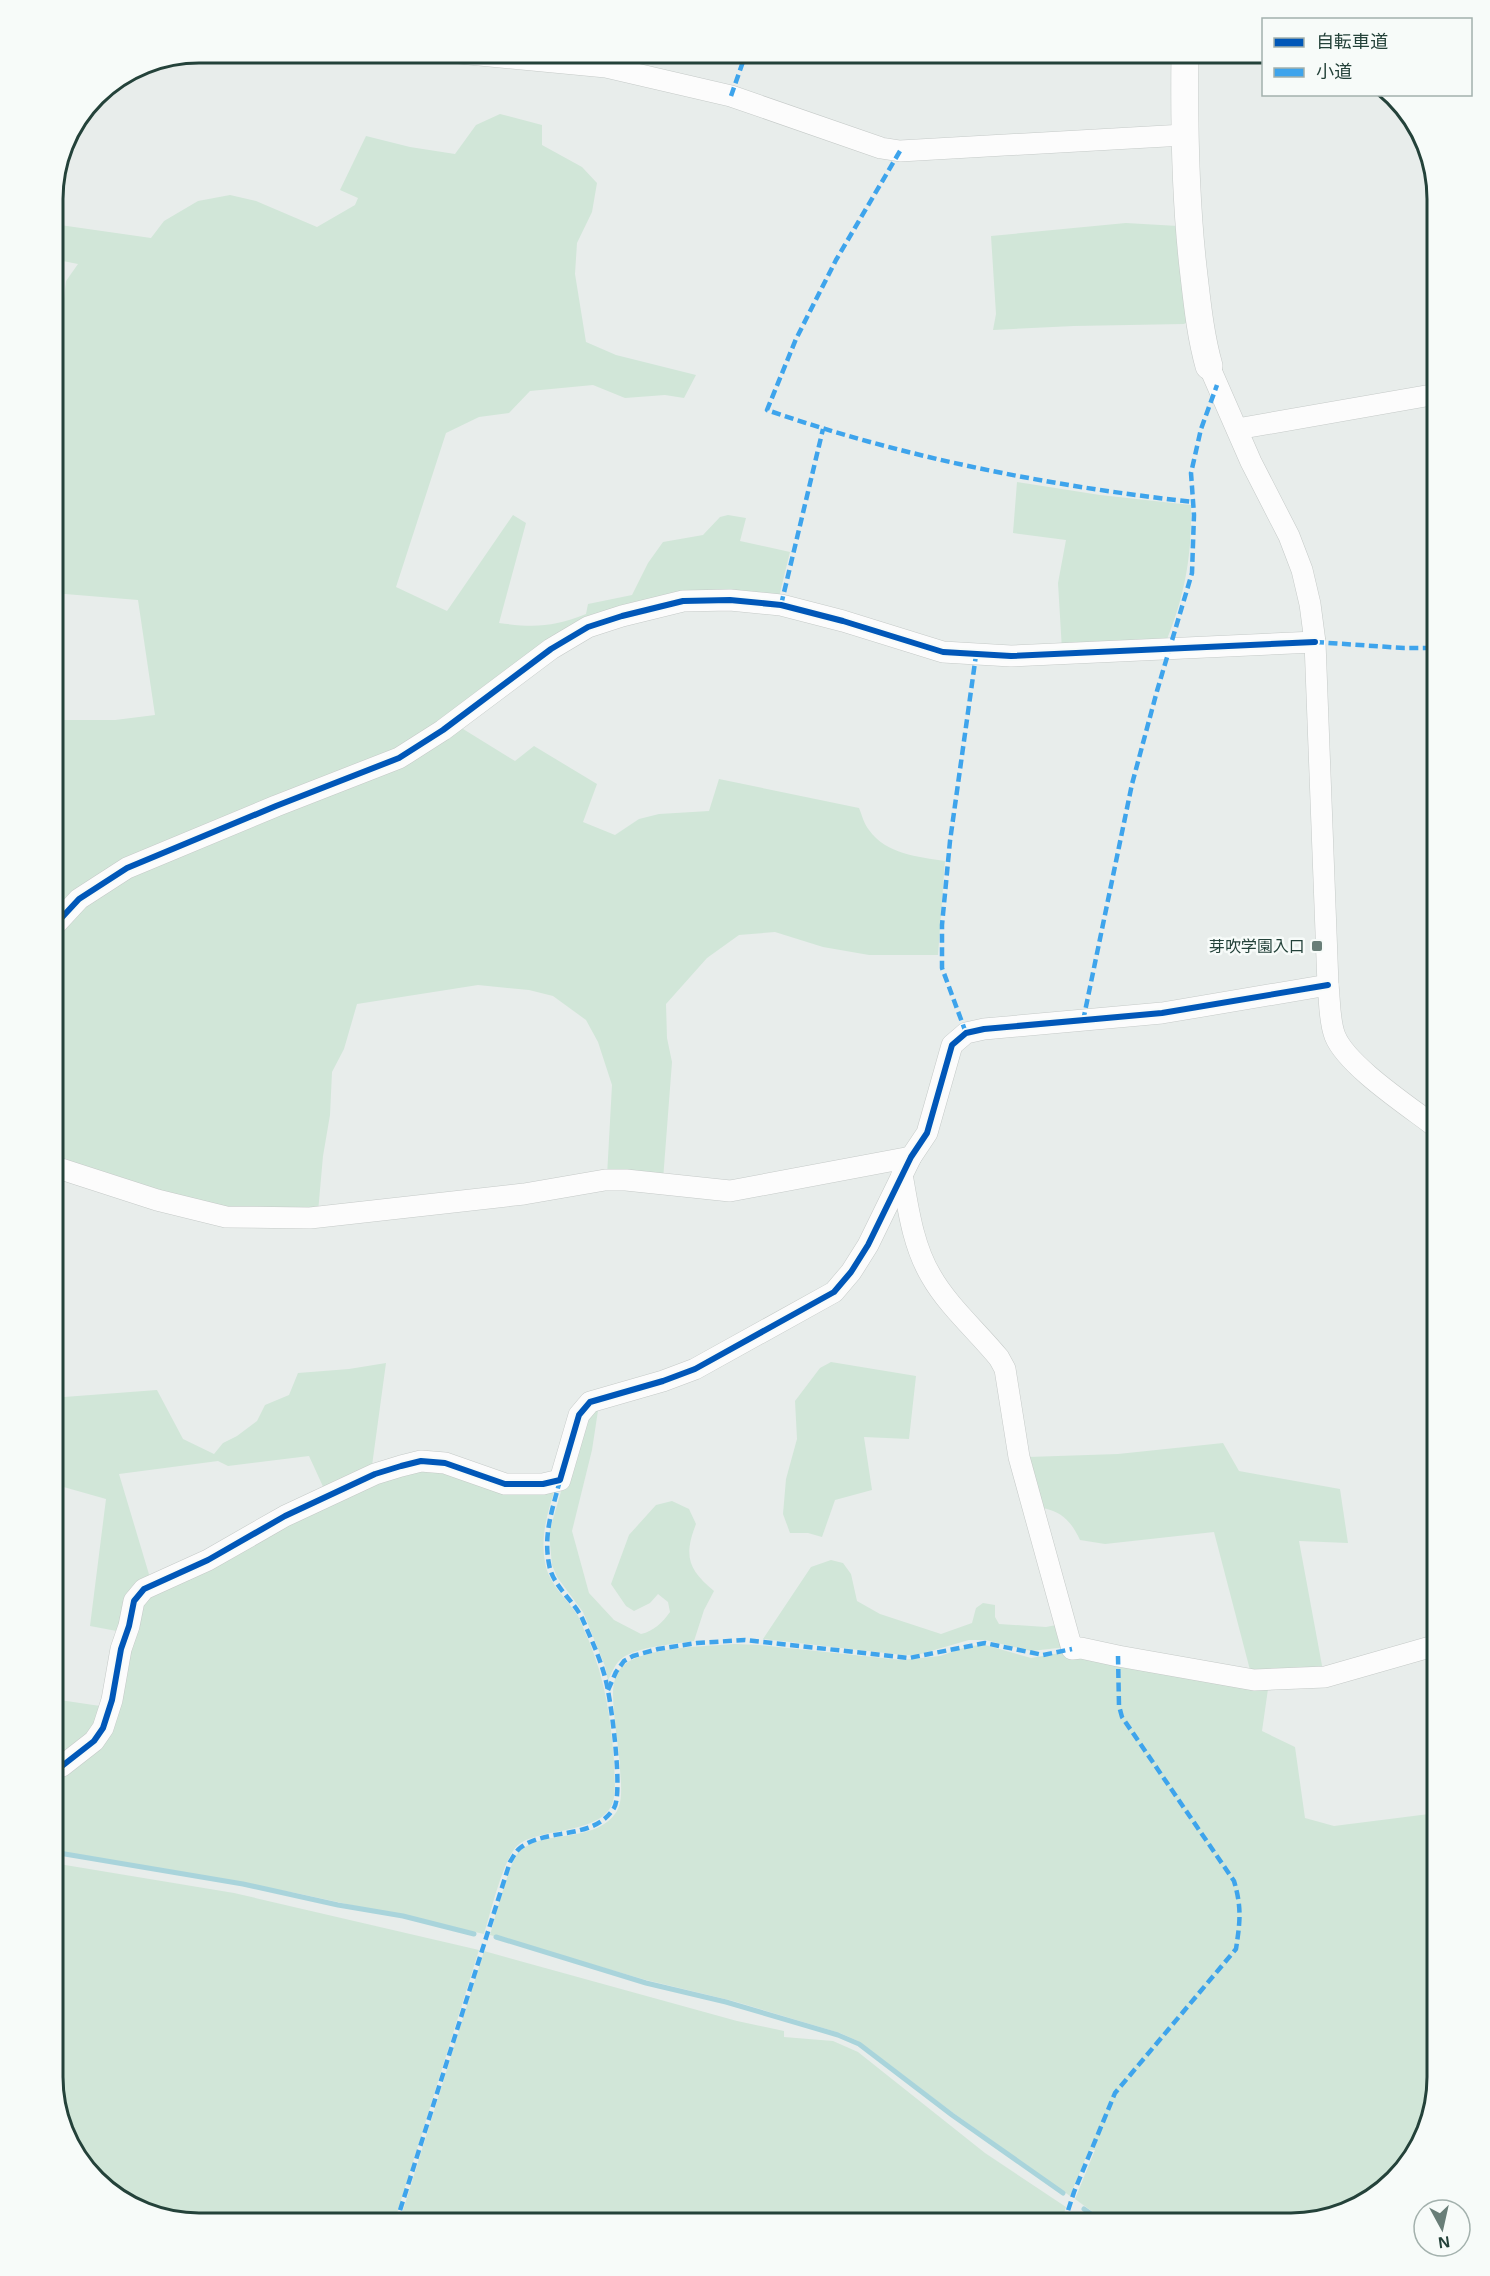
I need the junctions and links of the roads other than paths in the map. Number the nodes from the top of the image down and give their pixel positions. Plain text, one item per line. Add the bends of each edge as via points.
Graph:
1 (567, 63) edge
2 (1185, 63) edge
3 (1184, 135) junction
4 (1209, 366) joint
5 (1427, 396) edge
6 (1237, 429) junction
7 (1315, 642) junction
8 (63, 916) edge
9 (1328, 985) junction
10 (1427, 1120) edge
11 (907, 1165) junction
12 (63, 1170) edge
13 (1427, 1648) edge
14 (63, 1765) edge

1 - 3 street via 606,67 731,96 881,148 900,151
2 - 3 street
3 - 4 street via 1199,321
4 - 6 street
5 - 6 street
6 - 7 street via 1299,561
7 - 8 street via 976,655 943,652 787,606 730,600 683,601 588,627 551,649 399,759 127,868 79,899
7 - 9 street
9 - 10 street via 1334,1033 1346,1053
9 - 11 street via 1162,1013 966,1033 952,1045 927,1133
11 - 12 street via 730,1191 605,1180 524,1194 310,1218 226,1217
11 - 13 street via 908,1211 921,1258 942,1293 1005,1369 1019,1457 1072,1649 1254,1680 1325,1677
11 - 14 street via 868,1245 834,1292 695,1369 590,1402 579,1415 560,1480 505,1484 445,1463 421,1461 401,1466 285,1516 208,1560 144,1589 134,1601 103,1728 94,1741

